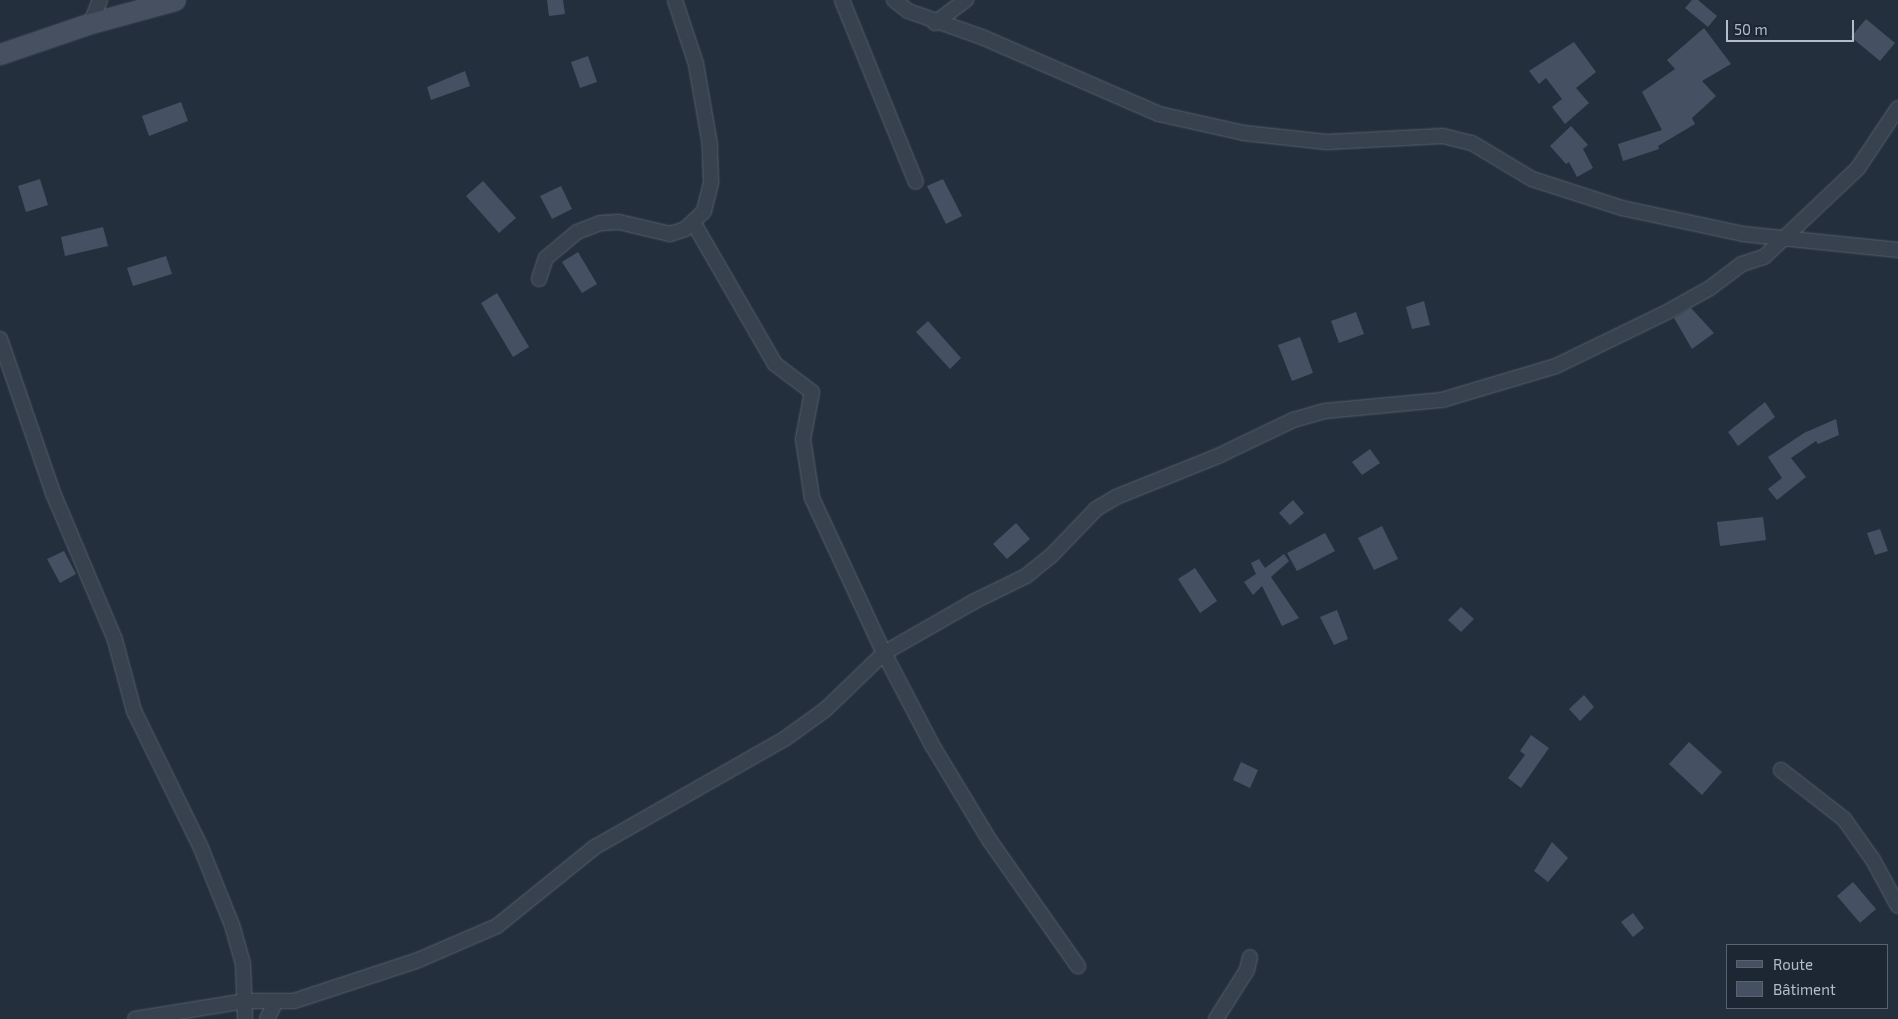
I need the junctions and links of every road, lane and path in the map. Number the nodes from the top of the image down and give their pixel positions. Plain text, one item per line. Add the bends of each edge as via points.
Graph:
1 (100, 0) edge
2 (175, 0) edge
3 (675, 0) edge
4 (842, 0) edge
5 (894, 0) edge
6 (966, 0) edge
7 (91, 23) junction
8 (935, 23) junction
9 (0, 54) edge
10 (1898, 108) edge
11 (916, 182) dead end
12 (693, 222) junction
13 (1743, 234) junction
14 (1784, 236) junction
15 (1898, 250) edge
16 (1764, 257) junction
17 (539, 278) dead end
18 (0, 339) edge
19 (884, 653) junction
20 (1781, 770) dead end
21 (1898, 906) edge
22 (1250, 957) dead end
23 (1078, 966) dead end
24 (245, 1001) junction
25 (276, 1001) junction
26 (134, 1019) edge
27 (245, 1019) edge
28 (267, 1019) edge
29 (1216, 1019) edge

1 - 7 street
2 - 7 main road
3 - 12 street via 696,64 710,145 711,182 704,211
4 - 11 street
5 - 8 street via 908,11
6 - 8 street
7 - 9 main road
8 - 13 street via 982,37 1159,114 1244,134 1327,142 1443,136 1472,143 1532,179 1564,190 1622,208
10 - 14 street via 1858,168
12 - 17 street via 685,229 670,234 619,222 600,223 577,232 556,246 546,258
12 - 19 street via 775,364 812,392 803,439 812,498
13 - 14 street
13 - 16 street via 1755,242
14 - 15 street
14 - 16 street
16 - 19 street via 1742,264 1710,288 1676,307 1556,366 1442,400 1325,411 1293,420 1218,456 1116,497 1096,508 1051,556 1026,576
18 - 24 street via 53,494 115,640 134,711 197,840 232,925 243,964
19 - 23 street via 932,745 990,841
19 - 25 street via 826,709 786,738 595,847 498,926 456,946 337,989 294,1001
20 - 21 street via 1844,819 1874,860
22 - 29 street via 1246,970
24 - 25 street
24 - 26 street
24 - 27 street
25 - 28 street

